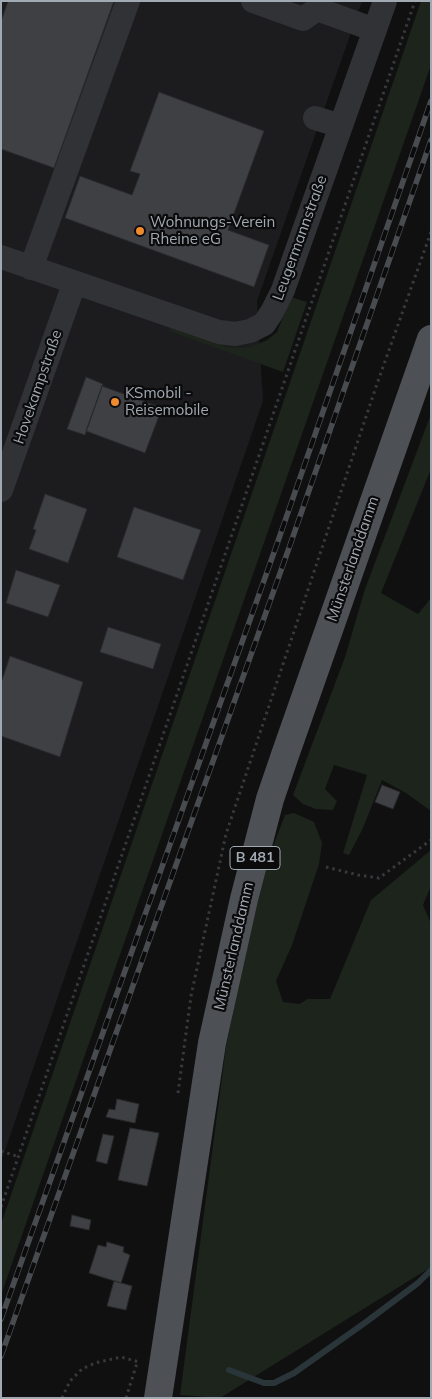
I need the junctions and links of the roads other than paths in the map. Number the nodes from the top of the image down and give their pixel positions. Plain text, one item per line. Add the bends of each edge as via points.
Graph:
1 (128, 1) edge
2 (253, 1) edge
3 (385, 1) edge
4 (374, 30) junction
5 (315, 118) dead end
6 (341, 126) junction
7 (1, 257) edge
8 (31, 268) junction
9 (74, 284) junction
10 (431, 339) edge
11 (1, 490) edge
12 (160, 1386) edge

1 - 8 street
2 - 4 street via 303,19 317,9
3 - 4 street, Leugermannstraße
4 - 6 street, Leugermannstraße
5 - 6 street
6 - 9 street, Leugermannstraße via 283,290 264,324 234,334 219,332
7 - 8 street, Leugermannstraße
8 - 9 street, Leugermannstraße
9 - 11 street, Hovekampstraße
10 - 12 main road, Münsterlanddamm / B 481 via 270,799 212,1043

